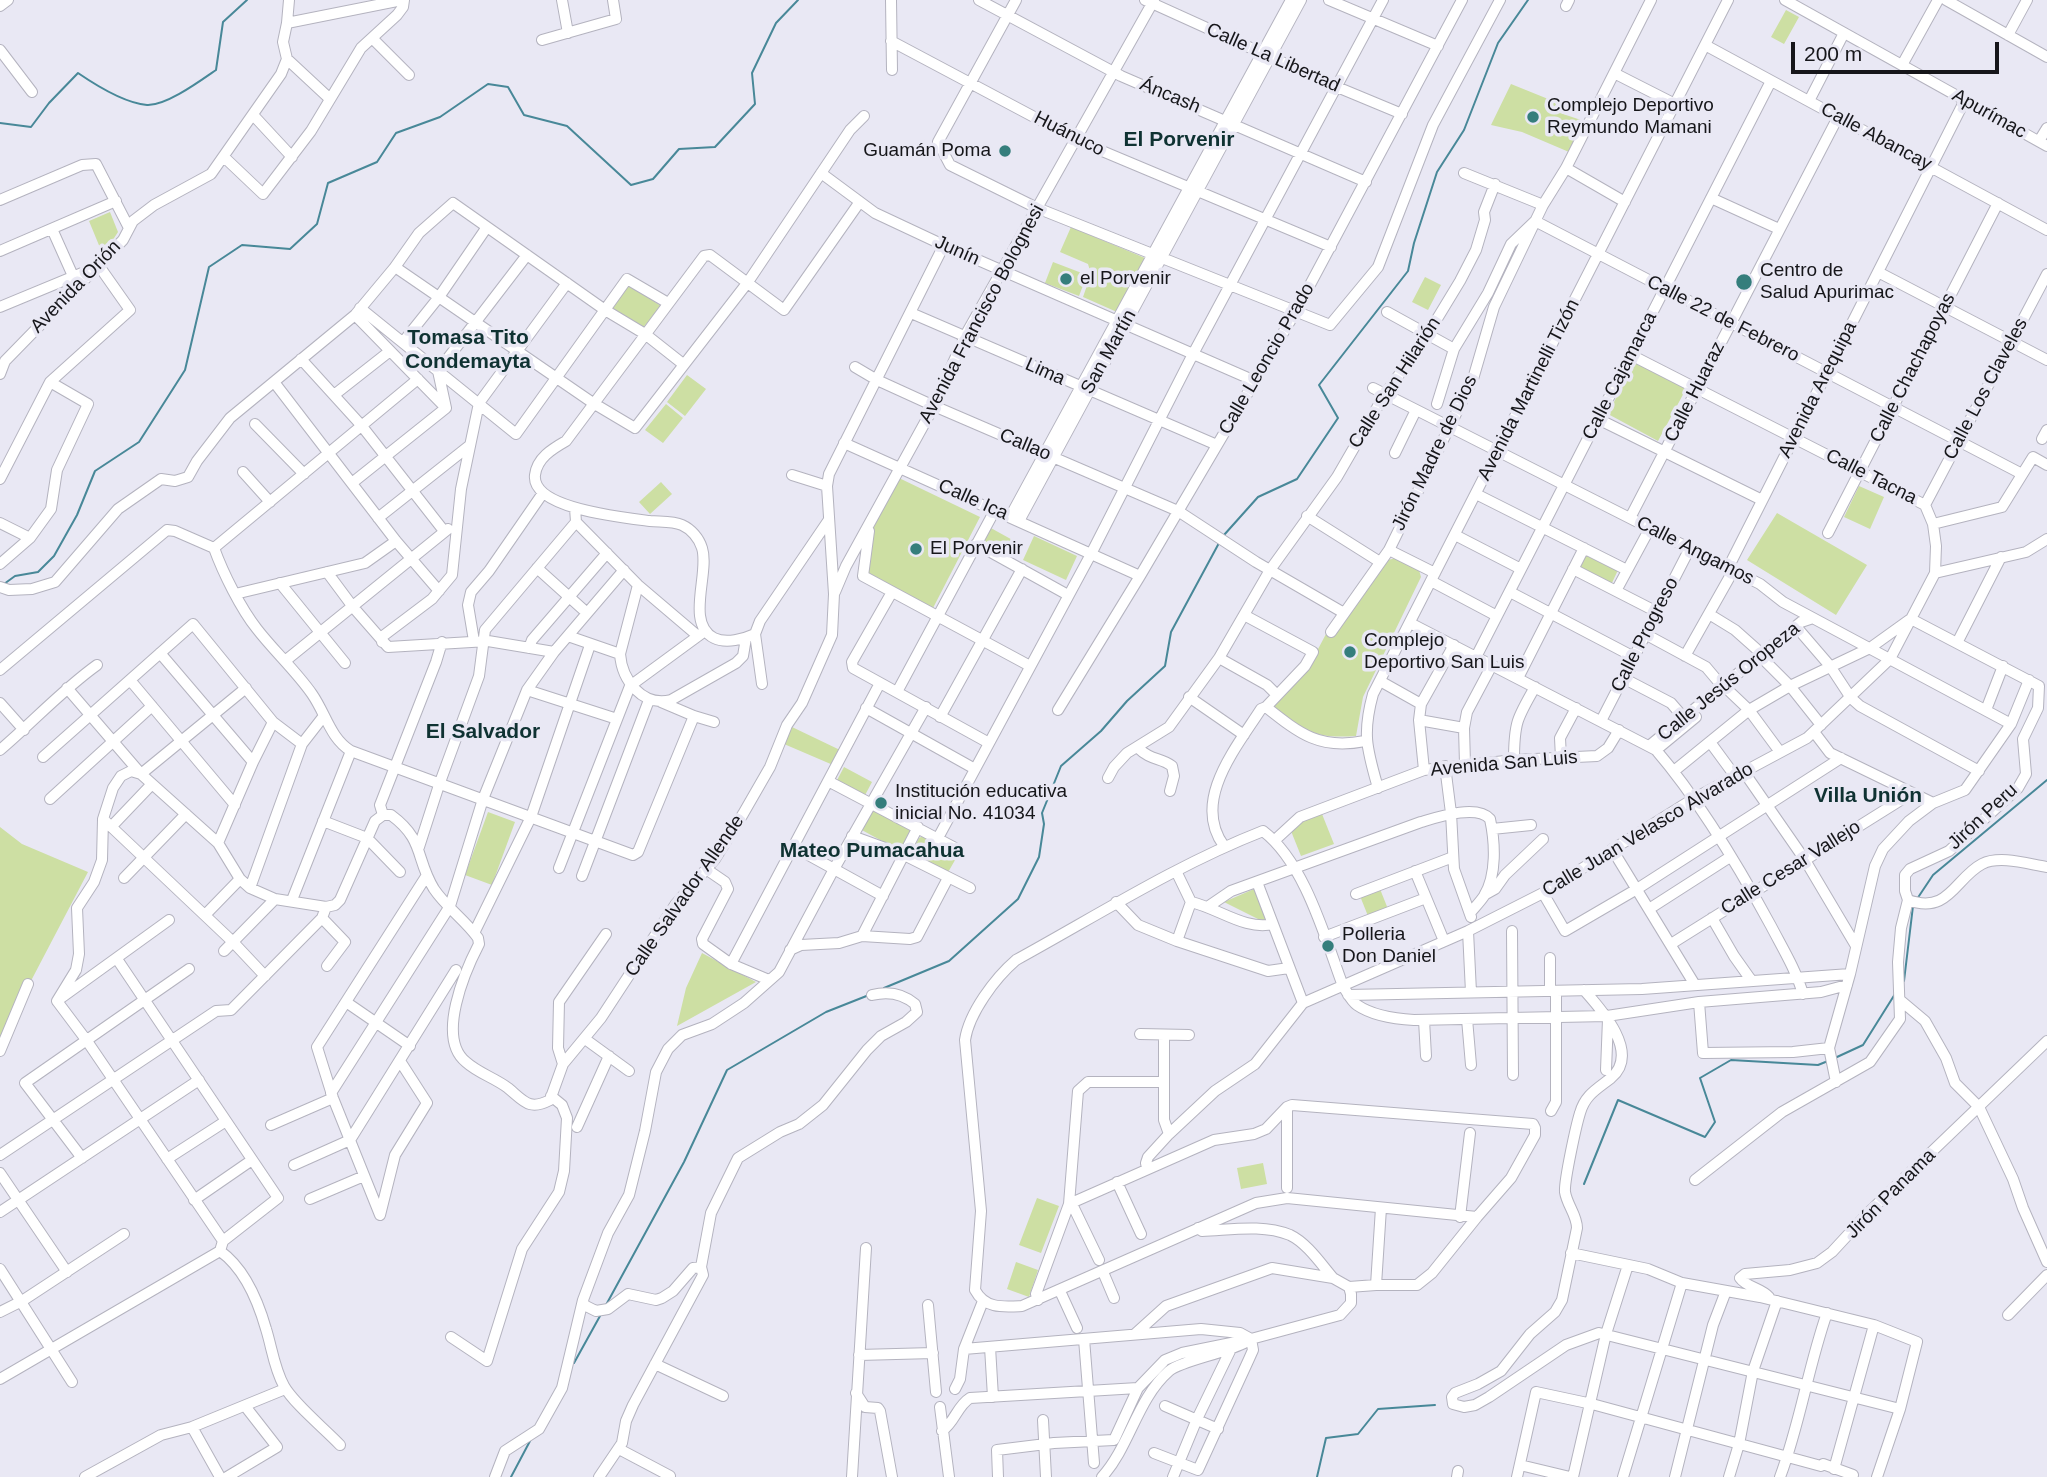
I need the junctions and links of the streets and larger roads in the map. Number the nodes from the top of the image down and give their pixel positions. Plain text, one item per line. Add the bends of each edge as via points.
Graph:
1 (8, 0) edge
2 (289, 0) edge
3 (403, 0) edge
4 (562, 0) edge
5 (613, 0) edge
6 (891, 0) edge
7 (979, 0) edge
8 (1016, 0) edge
9 (1291, 0) edge
10 (1301, 0) edge
11 (1329, 0) edge
12 (1383, 0) edge
13 (1462, 0) edge
14 (1500, 0) edge
15 (1651, 0) edge
16 (1728, 0) edge
17 (1784, 0) edge
18 (1938, 0) edge
19 (1946, 0) edge
20 (2027, 0) edge
21 (1150, 1) edge
22 (1798, 3) edge
23 (0, 6) edge
24 (1008, 15) junction
25 (1373, 19) junction
26 (287, 23) junction
27 (568, 33) junction
28 (1844, 33) junction
29 (2008, 35) junction
30 (372, 38) junction
31 (542, 40) dead end
32 (891, 41) junction
33 (1705, 45) junction
34 (1438, 46) junction
35 (0, 50) edge
36 (1266, 55) junction
37 (2047, 57) edge
38 (287, 59) junction
39 (1902, 65) junction
40 (892, 70) dead end
41 (1114, 73) junction
42 (1614, 73) junction
43 (409, 75) dead end
44 (1771, 81) junction
45 (970, 83) junction
46 (1337, 87) junction
47 (32, 92) dead end
48 (330, 99) junction
49 (1965, 100) junction
50 (1809, 101) junction
51 (1675, 104) junction
52 (1402, 114) junction
53 (254, 116) junction
54 (864, 116) dead end
55 (1838, 117) junction
56 (1229, 123) junction
57 (2047, 128) edge
58 (1075, 138) junction
59 (2043, 143) edge
60 (1301, 154) junction
61 (292, 156) junction
62 (224, 157) junction
63 (1931, 167) junction
64 (1566, 168) junction
65 (821, 173) junction
66 (1464, 173) dead end
67 (1366, 181) junction
68 (1495, 184) junction
69 (1193, 189) junction
70 (1712, 198) junction
71 (0, 200) edge
72 (116, 201) junction
73 (1625, 202) junction
74 (859, 203) junction
75 (1998, 203) junction
76 (1543, 205) junction
77 (1037, 208) junction
78 (1265, 220) junction
79 (1535, 221) junction
80 (488, 227) junction
81 (129, 228) junction
82 (52, 229) junction
83 (1779, 229) junction
84 (2047, 230) edge
85 (942, 244) junction
86 (1331, 247) junction
87 (0, 251) edge
88 (1598, 254) junction
89 (527, 255) junction
90 (1156, 256) junction
91 (100, 266) junction
92 (394, 267) junction
93 (1003, 271) junction
94 (1878, 272) junction
95 (2047, 274) edge
96 (73, 276) junction
97 (748, 282) junction
98 (566, 283) junction
99 (1230, 285) junction
100 (1665, 288) junction
101 (439, 297) junction
102 (668, 303) junction
103 (0, 307) edge
104 (1945, 307) junction
105 (605, 310) junction
106 (1296, 311) junction
107 (357, 312) junction
108 (1387, 312) dead end
109 (911, 313) junction
110 (476, 323) junction
111 (1121, 323) junction
112 (1731, 323) junction
113 (645, 334) junction
114 (1428, 334) junction
115 (965, 336) junction
116 (2011, 341) junction
117 (403, 342) junction
118 (1454, 349) junction
119 (390, 351) junction
120 (516, 351) junction
121 (1193, 354) junction
122 (2, 355) edge
123 (1631, 355) junction
124 (301, 359) junction
125 (2047, 360) edge
126 (683, 364) junction
127 (855, 367) dead end
128 (438, 371) junction
129 (1827, 373) junction
130 (0, 374) edge
131 (418, 379) junction
132 (557, 379) junction
133 (877, 380) junction
134 (1255, 381) junction
135 (50, 382) junction
136 (274, 382) junction
137 (1373, 388) dead end
138 (1697, 388) junction
139 (1084, 389) junction
140 (1384, 394) junction
141 (334, 395) junction
142 (479, 403) junction
143 (593, 403) junction
144 (1437, 404) dead end
145 (934, 406) junction
146 (1893, 407) junction
147 (446, 408) junction
148 (1416, 410) junction
149 (1598, 419) junction
150 (1159, 421) junction
151 (255, 424) dead end
152 (361, 425) junction
153 (1448, 426) junction
154 (1794, 438) junction
155 (1958, 441) junction
156 (844, 443) junction
157 (1217, 445) junction
158 (469, 446) junction
159 (1498, 451) junction
160 (1664, 452) junction
161 (1395, 453) dead end
162 (328, 454) junction
163 (1049, 455) junction
164 (386, 457) junction
165 (2047, 465) edge
166 (900, 468) junction
167 (1860, 471) junction
168 (243, 472) dead end
169 (304, 474) junction
170 (2022, 474) junction
171 (792, 475) dead end
172 (0, 479) edge
173 (352, 483) junction
174 (1564, 485) junction
175 (827, 486) junction
176 (1125, 488) junction
177 (411, 490) junction
178 (543, 493) junction
179 (1476, 494) junction
180 (1762, 500) junction
181 (270, 502) junction
182 (1925, 505) junction
183 (575, 508) junction
184 (995, 510) junction
185 (1178, 511) junction
186 (1307, 516) junction
187 (378, 518) junction
188 (1630, 518) junction
189 (1015, 519) junction
190 (828, 521) junction
191 (576, 522) junction
192 (0, 523) edge
193 (870, 524) junction
194 (1933, 524) junction
195 (457, 525) junction
196 (1543, 528) junction
197 (1650, 528) junction
198 (443, 531) junction
199 (1828, 533) dead end
200 (1455, 535) junction
201 (30, 538) junction
202 (2047, 538) edge
203 (396, 541) junction
204 (976, 544) junction
205 (215, 548) junction
206 (1584, 548) junction
207 (1689, 548) junction
208 (1389, 550) junction
209 (607, 553) junction
210 (1091, 554) junction
211 (2001, 557) junction
212 (411, 558) junction
213 (1380, 562) junction
214 (0, 564) edge
215 (537, 568) junction
216 (1022, 569) junction
217 (1521, 569) junction
218 (1573, 569) junction
219 (1730, 569) junction
220 (624, 570) junction
221 (1270, 570) junction
222 (1627, 570) junction
223 (327, 572) junction
224 (1934, 573) junction
225 (1140, 576) junction
226 (1433, 577) junction
227 (280, 583) junction
228 (638, 585) junction
229 (0, 587) edge
230 (1616, 591) junction
231 (439, 592) junction
232 (892, 592) junction
233 (1510, 592) junction
234 (235, 594) junction
235 (834, 594) junction
236 (1069, 595) junction
237 (569, 597) junction
238 (353, 607) junction
239 (1657, 612) junction
240 (587, 613) junction
241 (1344, 613) junction
242 (1550, 614) junction
243 (1709, 614) junction
244 (1244, 615) junction
245 (1497, 616) junction
246 (937, 617) junction
247 (1911, 619) junction
248 (1410, 623) junction
249 (1804, 624) junction
250 (1331, 632) dead end
251 (319, 634) junction
252 (701, 634) junction
253 (1646, 634) junction
254 (568, 636) junction
255 (750, 636) junction
256 (478, 641) junction
257 (982, 641) junction
258 (382, 642) junction
259 (442, 642) junction
260 (1957, 643) junction
261 (590, 645) junction
262 (1454, 645) junction
263 (529, 648) junction
264 (1870, 648) junction
265 (554, 652) junction
266 (160, 653) junction
267 (620, 654) junction
268 (1685, 656) junction
269 (1476, 657) junction
270 (1634, 657) junction
271 (1763, 657) junction
272 (1219, 658) junction
273 (1890, 659) junction
274 (285, 661) junction
275 (345, 663) dead end
276 (97, 665) dead end
277 (1492, 665) junction
278 (1030, 666) junction
279 (1830, 666) junction
280 (2003, 666) junction
281 (0, 670) edge
282 (1518, 678) junction
283 (1623, 678) junction
284 (130, 680) junction
285 (1380, 681) junction
286 (880, 683) junction
287 (2034, 683) junction
288 (762, 684) dead end
289 (630, 686) junction
290 (1790, 686) junction
291 (1535, 687) junction
292 (67, 688) junction
293 (246, 688) junction
294 (1725, 688) junction
295 (527, 690) junction
296 (897, 692) junction
297 (1277, 695) junction
298 (1189, 697) junction
299 (1851, 698) junction
300 (649, 700) junction
301 (661, 702) junction
302 (0, 703) edge
303 (570, 703) junction
304 (1421, 704) junction
305 (152, 706) junction
306 (926, 707) junction
307 (1266, 707) junction
308 (866, 708) junction
309 (1576, 708) junction
310 (1058, 710) dead end
311 (1749, 710) junction
312 (1986, 710) junction
313 (91, 714) junction
314 (213, 714) junction
315 (694, 716) junction
316 (323, 717) junction
317 (940, 717) junction
318 (1684, 718) junction
319 (617, 719) junction
320 (1419, 720) junction
321 (1601, 721) junction
322 (273, 722) junction
323 (714, 722) dead end
324 (2011, 724) junction
325 (1464, 728) junction
326 (1817, 729) junction
327 (24, 730) junction
328 (1619, 730) junction
329 (911, 733) junction
330 (1244, 735) junction
331 (181, 740) junction
332 (113, 741) junction
333 (1365, 741) junction
334 (1710, 742) junction
335 (989, 743) junction
336 (302, 744) junction
337 (1137, 747) junction
338 (1653, 748) junction
339 (0, 750) edge
340 (351, 751) junction
341 (1780, 752) junction
342 (43, 757) dead end
343 (1560, 758) junction
344 (1841, 758) junction
345 (1514, 760) junction
346 (253, 762) junction
347 (1465, 764) junction
348 (1445, 766) junction
349 (395, 767) junction
350 (975, 769) junction
351 (1424, 770) junction
352 (1979, 771) junction
353 (1674, 772) junction
354 (141, 774) junction
355 (1740, 774) junction
356 (1108, 778) dead end
357 (828, 781) junction
358 (152, 784) junction
359 (439, 785) junction
360 (1378, 788) junction
361 (1170, 791) dead end
362 (1912, 793) junction
363 (50, 799) dead end
364 (483, 799) junction
365 (1693, 799) junction
366 (871, 802) junction
367 (1933, 803) junction
368 (234, 805) junction
369 (1766, 805) junction
370 (1451, 813) junction
371 (186, 814) junction
372 (383, 815) junction
373 (531, 817) junction
374 (323, 821) junction
375 (107, 823) junction
376 (1531, 825) dead end
377 (918, 827) junction
378 (1492, 829) junction
379 (573, 832) junction
380 (852, 836) junction
381 (1717, 837) junction
382 (367, 838) junction
383 (938, 838) junction
384 (1543, 839) dead end
385 (1275, 840) junction
386 (595, 841) junction
387 (218, 843) junction
388 (1224, 846) junction
389 (419, 847) junction
390 (794, 847) junction
391 (1612, 849) junction
392 (959, 850) dead end
393 (904, 855) junction
394 (1453, 857) junction
395 (144, 858) junction
396 (1730, 858) junction
397 (1805, 860) junction
398 (559, 867) dead end
399 (1296, 867) junction
400 (2047, 867) edge
401 (706, 869) junction
402 (834, 869) junction
403 (1176, 871) junction
404 (400, 872) dead end
405 (1415, 872) junction
406 (427, 875) junction
407 (582, 876) dead end
408 (124, 878) dead end
409 (948, 878) junction
410 (240, 879) junction
411 (1257, 882) junction
412 (250, 888) junction
413 (970, 888) dead end
414 (1637, 889) junction
415 (1543, 893) junction
416 (1752, 893) junction
417 (1356, 894) dead end
418 (1486, 894) junction
419 (883, 896) junction
420 (1426, 898) junction
421 (275, 899) junction
422 (292, 900) junction
423 (1909, 900) junction
424 (1116, 902) junction
425 (1191, 902) junction
426 (450, 906) junction
427 (1209, 906) junction
428 (1649, 909) junction
429 (324, 913) junction
430 (1470, 913) junction
431 (205, 915) junction
432 (1712, 918) junction
433 (169, 920) dead end
434 (1273, 924) junction
435 (1471, 929) junction
436 (1512, 932) dead end
437 (474, 933) junction
438 (606, 934) dead end
439 (862, 936) junction
440 (1324, 937) junction
441 (1177, 941) junction
442 (1444, 941) junction
443 (233, 942) junction
444 (1671, 944) junction
445 (1856, 946) junction
446 (790, 950) junction
447 (224, 951) dead end
448 (1550, 958) dead end
449 (117, 959) junction
450 (731, 964) junction
451 (327, 966) dead end
452 (1289, 968) junction
453 (189, 969) dead end
454 (456, 970) dead end
455 (265, 976) junction
456 (1798, 978) junction
457 (1848, 979) junction
458 (769, 980) junction
459 (1751, 980) junction
460 (28, 984) dead end
461 (1696, 985) junction
462 (1345, 990) junction
463 (1584, 990) junction
464 (1553, 991) junction
465 (1471, 992) junction
466 (1512, 992) junction
467 (1803, 994) junction
468 (872, 995) dead end
469 (145, 1000) junction
470 (1900, 1000) junction
471 (57, 1001) junction
472 (346, 1002) junction
473 (1699, 1002) junction
474 (1303, 1003) junction
475 (1556, 1017) junction
476 (1608, 1017) junction
477 (1511, 1018) junction
478 (1467, 1019) junction
479 (1424, 1020) junction
480 (376, 1022) junction
481 (1140, 1034) dead end
482 (1164, 1035) junction
483 (1189, 1035) dead end
484 (585, 1039) junction
485 (87, 1041) junction
486 (173, 1041) junction
487 (2047, 1041) edge
488 (410, 1046) junction
489 (0, 1051) edge
490 (1831, 1055) junction
491 (609, 1056) junction
492 (1426, 1056) dead end
493 (400, 1061) junction
494 (563, 1064) junction
495 (1471, 1065) dead end
496 (1606, 1070) dead end
497 (629, 1071) dead end
498 (1513, 1075) dead end
499 (114, 1080) junction
500 (199, 1080) junction
501 (1163, 1082) junction
502 (1836, 1082) junction
503 (332, 1095) junction
504 (551, 1096) junction
505 (1287, 1107) junction
506 (1979, 1107) junction
507 (1550, 1111) dead end
508 (54, 1119) junction
509 (140, 1119) junction
510 (226, 1121) junction
511 (271, 1125) dead end
512 (577, 1126) dead end
513 (1470, 1133) dead end
514 (1169, 1134) junction
515 (350, 1140) junction
516 (0, 1155) edge
517 (82, 1158) junction
518 (167, 1159) junction
519 (252, 1160) junction
520 (294, 1165) dead end
521 (1147, 1168) junction
522 (0, 1173) edge
523 (364, 1176) junction
524 (1695, 1180) dead end
525 (1117, 1182) junction
526 (1287, 1188) dead end
527 (18, 1199) junction
528 (310, 1199) dead end
529 (194, 1200) junction
530 (1070, 1203) junction
531 (1381, 1208) junction
532 (0, 1212) edge
533 (1460, 1217) junction
534 (1477, 1217) junction
535 (1198, 1228) junction
536 (124, 1234) dead end
537 (1141, 1234) dead end
538 (221, 1246) junction
539 (866, 1248) dead end
540 (1571, 1253) junction
541 (1099, 1261) dead end
542 (2047, 1262) edge
543 (1628, 1265) junction
544 (701, 1267) junction
545 (0, 1269) edge
546 (67, 1272) junction
547 (1103, 1272) junction
548 (2047, 1275) edge
549 (1333, 1278) junction
550 (1682, 1283) junction
551 (1376, 1285) junction
552 (1349, 1287) junction
553 (1060, 1291) junction
554 (1726, 1291) junction
555 (1114, 1298) dead end
556 (583, 1300) junction
557 (1038, 1300) junction
558 (1773, 1300) junction
559 (22, 1301) junction
560 (983, 1301) junction
561 (928, 1305) dead end
562 (0, 1312) edge
563 (1827, 1313) junction
564 (2008, 1315) dead end
565 (1874, 1325) junction
566 (1077, 1328) dead end
567 (1135, 1334) junction
568 (1606, 1334) junction
569 (451, 1337) dead end
570 (1084, 1339) junction
571 (1251, 1339) junction
572 (990, 1347) junction
573 (1661, 1348) junction
574 (52, 1349) junction
575 (964, 1349) junction
576 (1230, 1351) junction
577 (933, 1353) junction
578 (859, 1355) junction
579 (1705, 1359) junction
580 (655, 1364) junction
581 (1753, 1371) junction
582 (0, 1379) edge
583 (72, 1382) dead end
584 (1805, 1385) junction
585 (955, 1388) dead end
586 (1138, 1388) junction
587 (285, 1389) junction
588 (1088, 1391) junction
589 (936, 1392) dead end
590 (856, 1393) junction
591 (723, 1396) dead end
592 (993, 1397) junction
593 (1855, 1397) junction
594 (1592, 1404) junction
595 (244, 1406) junction
596 (1165, 1406) dead end
597 (940, 1407) dead end
598 (1900, 1409) junction
599 (1641, 1417) junction
600 (1197, 1419) junction
601 (1043, 1420) dead end
602 (192, 1427) junction
603 (1218, 1429) junction
604 (1688, 1430) junction
605 (942, 1431) junction
606 (1092, 1442) junction
607 (1044, 1444) junction
608 (1739, 1444) junction
609 (341, 1445) dead end
610 (619, 1449) junction
611 (1154, 1453) dead end
612 (1787, 1457) junction
613 (1094, 1463) dead end
614 (1178, 1464) junction
615 (1520, 1465) junction
616 (1835, 1473) edge
617 (670, 1475) edge
618 (1853, 1475) dead end
619 (85, 1477) edge
620 (220, 1477) edge
621 (227, 1477) edge
622 (495, 1477) edge
623 (599, 1477) edge
624 (852, 1477) edge
625 (892, 1477) edge
626 (949, 1477) edge
627 (998, 1477) edge
628 (1046, 1477) edge
629 (1102, 1477) edge
630 (1173, 1477) edge
631 (1517, 1477) edge
632 (1572, 1477) edge
633 (1623, 1477) edge
634 (1675, 1477) edge
635 (1729, 1477) edge
636 (1780, 1477) edge
637 (1877, 1477) edge

1 - 23 street
2 - 26 street
3 - 26 street
3 - 30 street via 397,15
4 - 27 street
5 - 27 street via 616,19
6 - 32 street
7 - 24 street, Áncash
8 - 24 street
9 - 36 street, San Martín
10 - 36 street, San Martín
11 - 25 street
12 - 25 street
13 - 34 street, Calle Leoncio Prado
14 - 106 street via 1433,125 1378,267 1330,325
15 - 42 street, Jirón Madre de Dios
16 - 33 street, Avenida Martinelli Tizón
17 - 22 street, Apurímac
18 - 39 street
19 - 29 street
20 - 29 street
21 - 36 street, Calle La Libertad
21 - 41 street, Avenida Francisco Bolognesi
22 - 28 street, Apurímac
24 - 41 street, Áncash
24 - 45 street
25 - 34 street
25 - 46 street
26 - 38 street via 283,42
27 - 31 street
28 - 39 street, Apurímac
28 - 50 street
29 - 37 street
30 - 43 street
30 - 48 street
32 - 40 street
32 - 45 street, Huánuco
33 - 44 street, Calle Abancay
33 - 51 street, Avenida Martinelli Tizón
34 - 52 street, Calle Leoncio Prado
35 - 47 street
36 - 46 street, Calle La Libertad
36 - 56 street, San Martín
38 - 48 street
38 - 53 street, Avenida Orión
39 - 49 street, Apurímac
41 - 56 street, Áncash
41 - 58 street, Avenida Francisco Bolognesi
42 - 51 street
42 - 64 street, Jirón Madre de Dios
44 - 50 street, Calle Abancay
44 - 70 street, Calle Cajamarca
45 - 58 street, Huánuco
45 - 77 street via 939,142 950,165
46 - 52 street, Calle La Libertad
46 - 60 street
48 - 61 street
49 - 59 street, Apurímac
49 - 63 street, Avenida Arequipa
50 - 55 street, Calle Abancay
51 - 73 street, Avenida Martinelli Tizón
52 - 67 street, Calle Leoncio Prado
53 - 61 street
53 - 62 street, Avenida Orión
54 - 65 street
55 - 63 street, Calle Abancay
55 - 83 street, Calle Huaraz
56 - 60 street, Áncash
56 - 69 street, San Martín
57 - 59 street
58 - 69 street, Huánuco
58 - 77 street, Avenida Francisco Bolognesi
60 - 67 street, Áncash
60 - 78 street
61 - 62 street via 263,194
62 - 81 street, Avenida Orión via 211,174 154,205
63 - 75 street, Calle Abancay
63 - 94 street, Avenida Arequipa
64 - 73 street
64 - 76 street, Jirón Madre de Dios
65 - 74 street, Junín
65 - 97 street
66 - 68 street
67 - 86 street, Calle Leoncio Prado
68 - 76 street
68 - 114 street, Calle San Hilarión via 1476,250
69 - 78 street, Huánuco
69 - 90 street, San Martín
70 - 83 street
70 - 100 street, Calle Cajamarca
71 - 72 street via 82,165 96,164
72 - 81 street
72 - 82 street
73 - 88 street, Avenida Martinelli Tizón
74 - 85 street, Junín
74 - 97 street via 785,310
75 - 84 street, Calle Abancay
75 - 104 street, Calle Chachapoyas
76 - 79 street, Jirón Madre de Dios
77 - 90 street
77 - 93 street, Avenida Francisco Bolognesi
78 - 86 street, Huánuco
78 - 99 street
79 - 88 street, Calle 22 de Febrero
79 - 118 street via 1511,244
79 - 153 street, Jirón Madre de Dios via 1494,307 1473,379
80 - 89 street
80 - 92 street via 453,203 419,233
80 - 101 street
81 - 91 street, Avenida Orión
82 - 87 street
82 - 96 street
83 - 112 street, Calle Huaraz
85 - 93 street, Junín
85 - 109 street
86 - 106 street, Calle Leoncio Prado
88 - 100 street, Calle 22 de Febrero
88 - 159 street, Avenida Martinelli Tizón
89 - 98 street
89 - 110 street
90 - 99 street
90 - 111 street, San Martín
91 - 96 street
91 - 122 street, Avenida Orión
91 - 135 street via 131,310
92 - 101 street
92 - 107 street
93 - 111 street, Junín
93 - 115 street, Avenida Francisco Bolognesi
94 - 104 street
94 - 129 street, Avenida Arequipa
95 - 116 street, Calle Los Claveles
96 - 103 street
97 - 102 street via 707,254
97 - 126 street
98 - 105 street
98 - 120 street
99 - 106 street
99 - 121 street
100 - 112 street, Calle 22 de Febrero
100 - 123 street, Calle Cajamarca
101 - 110 street
101 - 117 street
102 - 105 street via 627,279
102 - 113 street
104 - 116 street
104 - 146 street, Calle Chachapoyas
105 - 113 street
105 - 132 street
106 - 134 street, Calle Leoncio Prado
107 - 117 street
107 - 119 street
107 - 124 street
108 - 114 street
109 - 115 street, Lima
109 - 133 street
110 - 120 street
110 - 128 street
111 - 121 street, Junín
111 - 139 street, San Martín
112 - 129 street, Calle 22 de Febrero
112 - 138 street, Calle Huaraz
113 - 126 street
113 - 143 street
114 - 118 street
114 - 140 street, Calle San Hilarión
115 - 139 street, Lima
115 - 145 street, Avenida Francisco Bolognesi
116 - 125 street
116 - 155 street, Calle Los Claveles
117 - 128 street
118 - 144 street
119 - 131 street
119 - 141 street
120 - 132 street
120 - 142 street
121 - 134 street, Junín
121 - 150 street
122 - 130 street, Avenida Orión
123 - 138 street, Calle Tacna
123 - 149 street, Calle Cajamarca
124 - 136 street
124 - 141 street
126 - 143 street via 635,428
127 - 133 street, Callao
128 - 142 street
128 - 147 street
129 - 146 street, Calle 22 de Febrero
129 - 154 street, Avenida Arequipa
131 - 147 street
131 - 152 street
132 - 142 street via 516,434
132 - 143 street
133 - 145 street, Callao
133 - 156 street
134 - 157 street, Calle Leoncio Prado
135 - 172 street
135 - 201 street via 88,404 57,470 51,509
136 - 162 street
136 - 229 street via 230,418 188,477 162,479 118,509 55,582 32,589
137 - 140 street, Calle Angamos
138 - 154 street, Calle Tacna
138 - 160 street, Calle Huaraz
139 - 150 street, Lima
139 - 163 street, San Martín
140 - 148 street, Calle Angamos
140 - 186 street, Calle San Hilarión via 1337,477
141 - 152 street
142 - 158 street
143 - 178 street via 566,441 544,456 536,468 535,481
145 - 163 street, Callao
145 - 166 street, Avenida Francisco Bolognesi
146 - 155 street, Calle 22 de Febrero
146 - 167 street, Calle Chachapoyas
147 - 164 street
148 - 153 street, Calle Angamos
148 - 161 street
149 - 160 street
149 - 174 street, Calle Cajamarca
150 - 157 street, Lima
150 - 176 street
151 - 169 street
152 - 162 street
152 - 164 street
153 - 159 street, Calle Angamos
153 - 208 street, Jirón Madre de Dios
154 - 167 street, Calle Tacna
154 - 180 street, Avenida Arequipa
155 - 170 street, Calle 22 de Febrero
155 - 182 street, Calle Los Claveles
156 - 166 street, Calle Ica
156 - 175 street
157 - 185 street, Calle Leoncio Prado
158 - 177 street
158 - 195 street
159 - 174 street, Calle Angamos
159 - 179 street, Avenida Martinelli Tizón
160 - 180 street
160 - 188 street, Calle Huaraz
162 - 169 street
162 - 173 street
163 - 176 street, Callao
163 - 189 street, San Martín
164 - 173 street
164 - 177 street
165 - 170 street, Calle Tacna via 2033,457
166 - 184 street, Calle Ica
166 - 193 street, Avenida Francisco Bolognesi
167 - 182 street, Calle Tacna
167 - 199 street, Calle Chachapoyas
168 - 181 street
169 - 181 street
170 - 194 street, Calle Tacna via 2003,507
171 - 175 street
173 - 187 street
174 - 188 street, Calle Angamos
174 - 196 street, Calle Cajamarca
175 - 190 street
176 - 185 street, Callao
176 - 210 street
177 - 187 street
177 - 198 street
178 - 183 street
178 - 256 street via 471,592 468,604
179 - 196 street
179 - 200 street, Avenida Martinelli Tizón
180 - 219 street, Avenida Arequipa
181 - 205 street
182 - 194 street
183 - 191 street
183 - 252 street via 678,523 690,530 699,540 704,558
184 - 189 street, Calle Ica
184 - 204 street
185 - 221 street, Callao
185 - 225 street, Calle Leoncio Prado
186 - 213 street
186 - 221 street, Calle San Hilarión
187 - 203 street
188 - 197 street, Calle Angamos
189 - 210 street, Calle Ica
190 - 235 street
190 - 255 street
191 - 209 street
191 - 215 street
192 - 201 street
193 - 232 street via 863,576
193 - 235 street, Avenida Francisco Bolognesi
194 - 224 street
195 - 198 street
195 - 231 street via 452,575
196 - 206 street
196 - 217 street, Calle Cajamarca
197 - 207 street, Calle Angamos
197 - 222 street
198 - 212 street
200 - 217 street
200 - 226 street, Avenida Martinelli Tizón
201 - 214 street
202 - 211 street via 2026,552
203 - 212 street
203 - 223 street via 365,563
204 - 216 street
204 - 246 street
205 - 234 street
205 - 281 street via 175,531 160,533
206 - 218 street
206 - 222 street
207 - 219 street, Calle Angamos
207 - 239 street, Calle Progreso
208 - 213 street, Jirón Madre de Dios
208 - 226 street
209 - 220 street
209 - 237 street
210 - 225 street, Calle Ica
210 - 236 street
211 - 224 street
211 - 260 street
212 - 231 street
212 - 238 street
213 - 241 street, Jirón Madre de Dios
215 - 237 street
215 - 256 street
216 - 236 street
216 - 257 street
217 - 233 street, Calle Cajamarca
218 - 230 street
218 - 242 street
219 - 243 street, Avenida Arequipa
219 - 249 street, Calle Angamos via 1760,584
220 - 228 street
220 - 240 street
221 - 241 street, Callao
221 - 244 street, Calle San Hilarión
222 - 230 street
223 - 227 street
223 - 238 street
224 - 247 street
225 - 310 street, Calle Leoncio Prado
226 - 245 street
226 - 248 street, Avenida Martinelli Tizón
227 - 234 street
227 - 251 street
228 - 252 street
228 - 267 street
230 - 239 street
231 - 258 street via 383,636
232 - 246 street
232 - 286 street via 852,662 853,668
233 - 242 street
233 - 245 street, Calle Cajamarca
234 - 274 street
235 - 401 street, Calle Salvador Allende via 832,635 802,703 743,814
236 - 278 street
237 - 240 street
237 - 263 street
238 - 251 street
238 - 258 street
239 - 253 street, Calle Progreso
240 - 254 street
241 - 250 street, Jirón Madre de Dios
242 - 270 street
242 - 282 street
243 - 268 street, Avenida Arequipa
243 - 271 street via 1735,630
244 - 272 street, Calle San Hilarión
244 - 297 street via 1313,652
245 - 269 street, Calle Cajamarca
246 - 257 street
246 - 296 street
247 - 260 street
247 - 264 street
247 - 273 street, Calle Juan Velasco Alvarado
248 - 262 street
248 - 285 street, Avenida Martinelli Tizón
249 - 264 street, Calle Angamos
249 - 271 street, Calle Jesús Oropeza
249 - 279 street
251 - 274 street
251 - 275 street
252 - 255 street via 719,640
252 - 289 street
253 - 268 street
253 - 270 street, Calle Progreso
254 - 261 street
254 - 265 street
255 - 288 street
255 - 301 street via 736,663
256 - 259 street
256 - 263 street
256 - 359 street via 483,658 479,676
257 - 278 street
257 - 317 street
258 - 259 street via 388,647
259 - 349 street
260 - 280 street
261 - 267 street
261 - 303 street
262 - 269 street
262 - 304 street
263 - 265 street
264 - 273 street, Calle Angamos
264 - 279 street
265 - 295 street
266 - 284 street
266 - 293 street via 193,624
266 - 314 street
267 - 289 street
268 - 294 street via 1706,667
269 - 277 street
270 - 283 street, Calle Progreso
271 - 290 street
271 - 294 street, Calle Jesús Oropeza
272 - 297 street
272 - 298 street, Calle San Hilarión
273 - 299 street, Calle Juan Velasco Alvarado
273 - 312 street, Calle Angamos
274 - 316 street via 313,696
276 - 292 street
277 - 282 street
277 - 325 street via 1467,712
278 - 335 street
279 - 290 street
279 - 299 street
280 - 287 street
280 - 312 street
282 - 291 street
283 - 318 street via 1671,704
283 - 321 street, Calle Progreso
284 - 305 street
284 - 313 street
285 - 304 street
285 - 333 street, Avenida Martinelli Tizón via 1367,717
286 - 296 street
286 - 308 street
287 - 324 street
287 - 423 street, Jirón Peru via 2038,708 2023,738 2026,774 2018,788 1950,851 1910,869 1905,875
289 - 300 street
289 - 319 street
290 - 311 street
290 - 326 street
291 - 309 street
291 - 345 street via 1518,716
292 - 313 street
292 - 327 street
293 - 314 street
293 - 322 street
294 - 311 street
294 - 318 street, Calle Jesús Oropeza
294 - 338 street, Calle Jesús Oropeza
295 - 303 street
295 - 364 street
296 - 306 street
297 - 307 street
298 - 330 street
298 - 337 street, Calle San Hilarión via 1169,727
299 - 326 street, Calle Juan Velasco Alvarado
299 - 352 street
300 - 301 street
300 - 386 street
301 - 315 street
302 - 327 street
303 - 319 street
303 - 373 street
304 - 320 street
305 - 331 street
305 - 332 street
306 - 317 street
306 - 329 street
307 - 330 street
307 - 333 street via 1311,739 1339,745
308 - 329 street
308 - 357 street
309 - 321 street
309 - 343 street via 1560,737
311 - 334 street
311 - 341 street
312 - 324 street, Calle Angamos
313 - 332 street
313 - 342 street
314 - 331 street
314 - 346 street
315 - 323 street
315 - 386 street via 638,852 633,855
316 - 336 street
316 - 340 street via 341,745
317 - 335 street
318 - 338 street, Calle Jesús Oropeza
319 - 379 street
320 - 325 street
320 - 351 street
321 - 328 street
322 - 336 street
322 - 346 street
324 - 352 street
325 - 347 street
326 - 341 street, Calle Juan Velasco Alvarado
326 - 344 street via 1830,753
327 - 339 street
328 - 338 street
328 - 343 street, Avenida San Luis via 1601,754
329 - 350 street
329 - 366 street
330 - 388 street via 1223,767 1212,811 1213,827
331 - 354 street
331 - 368 street
332 - 354 street
332 - 363 street
333 - 360 street, Avenida Martinelli Tizón
334 - 353 street
334 - 355 street
335 - 350 street
336 - 412 street
337 - 356 street, Calle San Hilarión
337 - 361 street via 1146,756 1172,766
338 - 353 street
340 - 349 street
340 - 374 street
341 - 355 street, Calle Juan Velasco Alvarado
343 - 345 street, Avenida San Luis
344 - 362 street
344 - 369 street
345 - 347 street, Avenida San Luis
346 - 368 street
347 - 348 street, Avenida San Luis
348 - 351 street, Avenida San Luis
348 - 370 street
349 - 359 street
349 - 372 street via 380,805
350 - 383 street
351 - 360 street, Avenida San Luis
352 - 367 street via 1965,790
353 - 365 street
354 - 358 street
354 - 375 street via 131,771 121,776 113,788
355 - 365 street, Calle Juan Velasco Alvarado
355 - 369 street
357 - 366 street
357 - 390 street
358 - 371 street
358 - 375 street
359 - 364 street
359 - 389 street
360 - 385 street, Avenida San Luis via 1300,817
362 - 367 street
362 - 397 street, Calle Cesar Vallejo
364 - 373 street
364 - 426 street
365 - 381 street
365 - 391 street, Calle Juan Velasco Alvarado
366 - 377 street
366 - 380 street
367 - 445 street via 1882,849
368 - 387 street
369 - 381 street
369 - 397 street
370 - 378 street via 1485,814
370 - 394 street
370 - 399 street
371 - 387 street
371 - 395 street
372 - 382 street
372 - 389 street via 403,824
373 - 379 street
373 - 437 street
374 - 382 street
374 - 422 street
375 - 395 street
375 - 471 street via 102,860 77,908 76,970
376 - 378 street
377 - 383 street
377 - 393 street
378 - 418 street via 1494,848
379 - 386 street
379 - 398 street
380 - 393 street
380 - 402 street
381 - 396 street
381 - 414 street
382 - 404 street
382 - 429 street via 340,900
383 - 392 street
384 - 418 street
385 - 388 street via 1263,831
385 - 399 street
386 - 407 street
387 - 410 street
388 - 403 street
389 - 406 street
390 - 402 street
390 - 450 street
391 - 414 street
391 - 415 street, Calle Juan Velasco Alvarado
393 - 409 street
393 - 419 street
394 - 405 street
394 - 430 street
395 - 408 street
395 - 431 street
396 - 416 street
396 - 428 street
397 - 416 street, Calle Cesar Vallejo
397 - 445 street
399 - 411 street
399 - 440 street
400 - 423 street, Jirón Peru via 1997,860 1983,863 1938,900 1920,904
401 - 450 street via 728,889 703,944
401 - 484 street, Calle Salvador Allende via 675,905
402 - 419 street
402 - 446 street
403 - 424 street
403 - 425 street
405 - 417 street
405 - 420 street
406 - 426 street
406 - 472 street
409 - 413 street
409 - 439 street via 917,937
410 - 412 street
410 - 431 street
411 - 427 street via 1231,891
411 - 434 street
412 - 421 street
414 - 415 street via 1565,931
414 - 428 street
415 - 435 street, Calle Juan Velasco Alvarado
416 - 432 street, Calle Cesar Vallejo
416 - 456 street
418 - 430 street
419 - 439 street
420 - 440 street
420 - 442 street
421 - 422 street
421 - 443 street
422 - 429 street
423 - 470 street via 1901,928
424 - 441 street via 1138,925
424 - 560 street via 1004,970 967,1027 965,1065 981,1211 975,1290
425 - 427 street
425 - 441 street
426 - 437 street
426 - 480 street
427 - 434 street via 1255,926
428 - 444 street
429 - 451 street via 345,942
429 - 455 street
430 - 435 street
431 - 443 street
432 - 444 street, Calle Cesar Vallejo
432 - 459 street
433 - 449 street
434 - 452 street
435 - 442 street, Calle Juan Velasco Alvarado
435 - 465 street
436 - 466 street
437 - 504 street via 479,944 455,1009 457,1051 465,1062 530,1106
438 - 494 street via 559,1002 558,1048
439 - 446 street
440 - 462 street
441 - 452 street via 1268,971
442 - 462 street, Calle Juan Velasco Alvarado
443 - 447 street
443 - 455 street
444 - 461 street
445 - 457 street
446 - 458 street via 779,972
448 - 464 street
449 - 469 street
449 - 471 street
450 - 458 street
452 - 474 street
453 - 469 street
454 - 488 street
455 - 486 street via 231,1010 216,1011
456 - 457 street
456 - 459 street
456 - 467 street
457 - 467 street via 1821,992
457 - 490 street
458 - 556 street via 744,1003 712,1024 682,1035 668,1049 656,1072 629,1195 608,1233
459 - 461 street
460 - 489 street
461 - 463 street
462 - 465 street
462 - 474 street, Calle Juan Velasco Alvarado
462 - 479 street via 1356,1005 1394,1018
463 - 464 street
463 - 476 street
464 - 466 street
464 - 475 street
465 - 466 street
466 - 477 street
467 - 473 street
468 - 544 street via 897,994 915,1004 917,1012 881,1036 815,1111 738,1158 711,1213
469 - 485 street
469 - 486 street
470 - 502 street via 1900,1019 1870,1062
470 - 506 street via 1925,1021 1955,1083
471 - 485 street
472 - 480 street
472 - 503 street via 317,1047
473 - 476 street
473 - 490 street via 1703,1053
474 - 514 street via 1255,1064 1215,1091
475 - 476 street
475 - 477 street
475 - 507 street via 1556,1102
476 - 496 street
476 - 540 street via 1616,1032 1620,1063 1612,1077 1590,1093 1580,1112 1565,1193 1577,1222
477 - 478 street
477 - 498 street
478 - 479 street
478 - 495 street
479 - 492 street
480 - 488 street
480 - 503 street
481 - 482 street
482 - 483 street
482 - 501 street
484 - 491 street
484 - 494 street, Calle Salvador Allende
485 - 499 street
485 - 508 street via 25,1083
486 - 499 street
486 - 500 street
487 - 506 street, Jirón Panama
488 - 493 street
490 - 502 street
491 - 497 street
491 - 512 street
493 - 515 street
493 - 523 street via 426,1103 395,1155 380,1214
494 - 504 street
499 - 508 street
499 - 509 street
500 - 509 street
500 - 510 street
501 - 514 street
501 - 530 street via 1088,1082 1078,1091
502 - 524 street via 1782,1112
503 - 511 street
503 - 515 street
504 - 569 street via 562,1105 567,1118 559,1192 522,1249 486,1361
505 - 521 street via 1266,1129 1214,1140
505 - 526 street
505 - 534 street via 1533,1124 1535,1135 1511,1178
506 - 542 street
506 - 558 street, Jirón Panama via 1832,1252 1816,1263 1740,1278
508 - 516 street
508 - 517 street
509 - 517 street
509 - 518 street
510 - 518 street
510 - 519 street
513 - 533 street
514 - 521 street via 1148,1157
515 - 520 street
515 - 523 street
517 - 527 street
518 - 529 street
519 - 529 street
519 - 538 street via 278,1198
521 - 525 street
522 - 527 street
523 - 528 street
525 - 530 street
525 - 537 street
527 - 532 street
527 - 546 street
529 - 538 street
530 - 541 street
530 - 557 street via 1036,1294
531 - 533 street
531 - 535 street via 1287,1198 1256,1203
531 - 551 street
533 - 534 street
534 - 551 street via 1417,1285
535 - 547 street
535 - 549 street via 1245,1228 1292,1236
536 - 546 street
538 - 574 street
538 - 587 street via 255,1298
539 - 578 street
540 - 543 street
540 - 568 street via 1556,1312 1530,1334 1502,1371 1455,1393 1452,1401 1464,1407 1475,1405 1566,1345
543 - 550 street
543 - 568 street
544 - 556 street via 656,1300 626,1295 608,1309 596,1311
544 - 580 street via 703,1275
545 - 559 street
546 - 559 street
547 - 553 street
547 - 555 street
548 - 564 street
549 - 552 street
549 - 567 street via 1272,1268 1261,1271 1166,1306
550 - 554 street
550 - 573 street
551 - 552 street
552 - 571 street via 1352,1298 1340,1315
553 - 557 street
553 - 566 street
554 - 558 street
554 - 579 street
556 - 622 street via 562,1388 540,1427 505,1451
557 - 560 street via 1002,1307
558 - 563 street
558 - 581 street
559 - 562 street
559 - 574 street
560 - 575 street
561 - 577 street
563 - 565 street
563 - 584 street
565 - 593 street
565 - 598 street via 1917,1342
567 - 570 street
567 - 571 street via 1201,1329 1240,1333
568 - 573 street
568 - 594 street
570 - 572 street
570 - 588 street
571 - 576 street
571 - 586 street via 1165,1360
571 - 603 street via 1253,1350
572 - 575 street
572 - 592 street
573 - 579 street
573 - 599 street
574 - 582 street
574 - 583 street
575 - 585 street
576 - 600 street
576 - 629 street via 1171,1369 1146,1400 1123,1450
577 - 578 street
577 - 589 street
578 - 590 street
579 - 581 street
579 - 604 street
580 - 591 street
580 - 610 street via 626,1421
581 - 584 street
581 - 608 street
584 - 593 street
584 - 612 street
586 - 588 street
586 - 606 street via 1114,1440
587 - 595 street
587 - 609 street
588 - 592 street
588 - 606 street
590 - 624 street
590 - 625 street via 865,1406 880,1411
592 - 605 street via 970,1398
593 - 598 street
593 - 616 street
594 - 599 street
594 - 615 street via 1536,1392
594 - 632 street
595 - 602 street
595 - 621 street via 277,1447
596 - 600 street
597 - 605 street
598 - 637 street
599 - 604 street
599 - 633 street
600 - 603 street
600 - 614 street
601 - 607 street
602 - 619 street via 161,1435
602 - 620 street
603 - 614 street via 1198,1471
604 - 608 street
604 - 634 street
605 - 626 street
606 - 607 street
606 - 613 street
607 - 627 street via 996,1450
607 - 628 street
608 - 612 street
608 - 635 street
610 - 617 street
610 - 623 street
611 - 614 street
612 - 616 street
612 - 636 street
614 - 630 street
615 - 631 street
615 - 632 street
616 - 618 street

